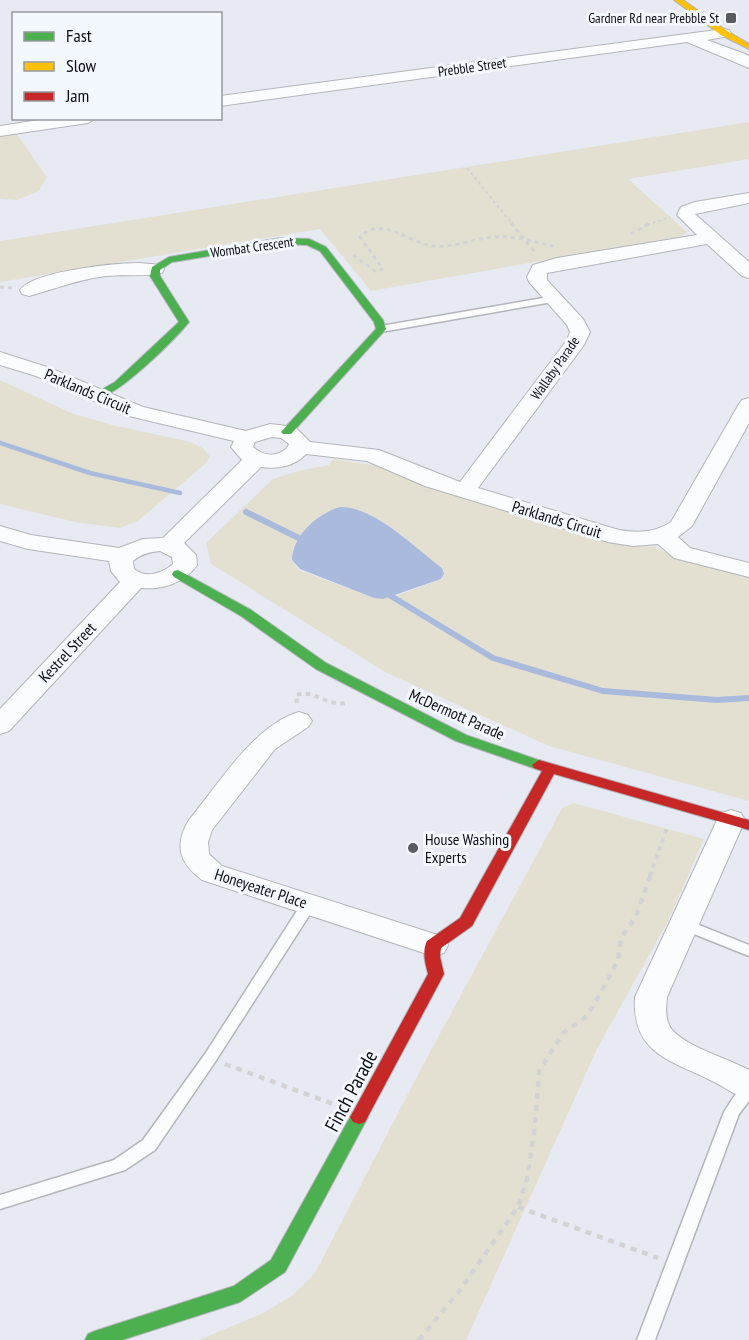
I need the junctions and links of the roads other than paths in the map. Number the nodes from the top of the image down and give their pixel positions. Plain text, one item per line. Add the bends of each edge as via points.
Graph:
1 (678, 0) edge
2 (724, 33) junction
3 (689, 38) junction
4 (749, 47) edge
5 (749, 54) edge
6 (749, 63) edge
7 (222, 101) edge
8 (74, 120) edge
9 (0, 131) edge
10 (749, 198) edge
11 (709, 238) junction
12 (155, 269) junction
13 (749, 272) edge
14 (29, 290) dead end
15 (555, 299) junction
16 (381, 329) junction
17 (0, 358) edge
18 (98, 396) junction
19 (749, 404) edge
20 (247, 438) junction
21 (293, 440) junction
22 (256, 459) junction
23 (465, 490) junction
24 (0, 533) edge
25 (663, 536) junction
26 (168, 546) junction
27 (124, 556) junction
28 (749, 570) edge
29 (178, 574) junction
30 (135, 580) junction
31 (299, 721) road end
32 (0, 725) edge
33 (550, 769) junction
34 (740, 823) edge
35 (309, 904) junction
36 (684, 924) junction
37 (433, 945) junction
38 (749, 951) edge
39 (749, 1087) edge
40 (749, 1092) edge
41 (0, 1202) edge
42 (95, 1340) edge
43 (646, 1340) edge

1 - 2 street
2 - 3 street, Prebble Street
2 - 4 street
2 - 5 street
3 - 6 street
3 - 7 street, Prebble Street
8 - 9 street
10 - 11 street via 687,211 686,215
11 - 13 street
11 - 15 street, Wallaby Parade via 540,269 536,277
12 - 14 street via 125,267 69,276
12 - 16 street, Wombat Crescent via 169,260 280,241 309,242 323,249
12 - 18 street via 154,276 184,322 119,384
15 - 16 lane
15 - 23 street, Wallaby Parade via 576,323 580,332 577,341
16 - 21 street
17 - 18 street, Parklands Circuit
18 - 20 street, Parklands Circuit via 136,412
19 - 25 street via 680,526
20 - 21 street, Parklands Circuit via 261,431
20 - 22 street via 242,447
21 - 22 street via 291,456
21 - 23 street, Parklands Circuit via 371,456
22 - 26 street
23 - 25 street, Parklands Circuit via 616,537 632,540
24 - 27 street via 28,542
25 - 28 street via 682,553
26 - 27 street via 144,546
26 - 29 street via 184,555 185,565
27 - 30 street via 123,572
29 - 30 street via 162,581
29 - 33 street, McDermott Parade via 367,691 462,738
30 - 32 street, Kestrel Street
31 - 35 street, Honeyeater Place via 266,743 199,828 193,842 197,860 212,873
33 - 34 street, McDermott Parade
33 - 37 street via 466,922
34 - 36 street
35 - 37 street, Honeyeater Place
35 - 41 lane via 149,1145 119,1165
36 - 38 lane
36 - 39 street via 651,997 648,1014 653,1028 677,1052 722,1070
37 - 42 street, Finch Parade via 436,974 278,1266 240,1293
40 - 43 lane via 732,1113

